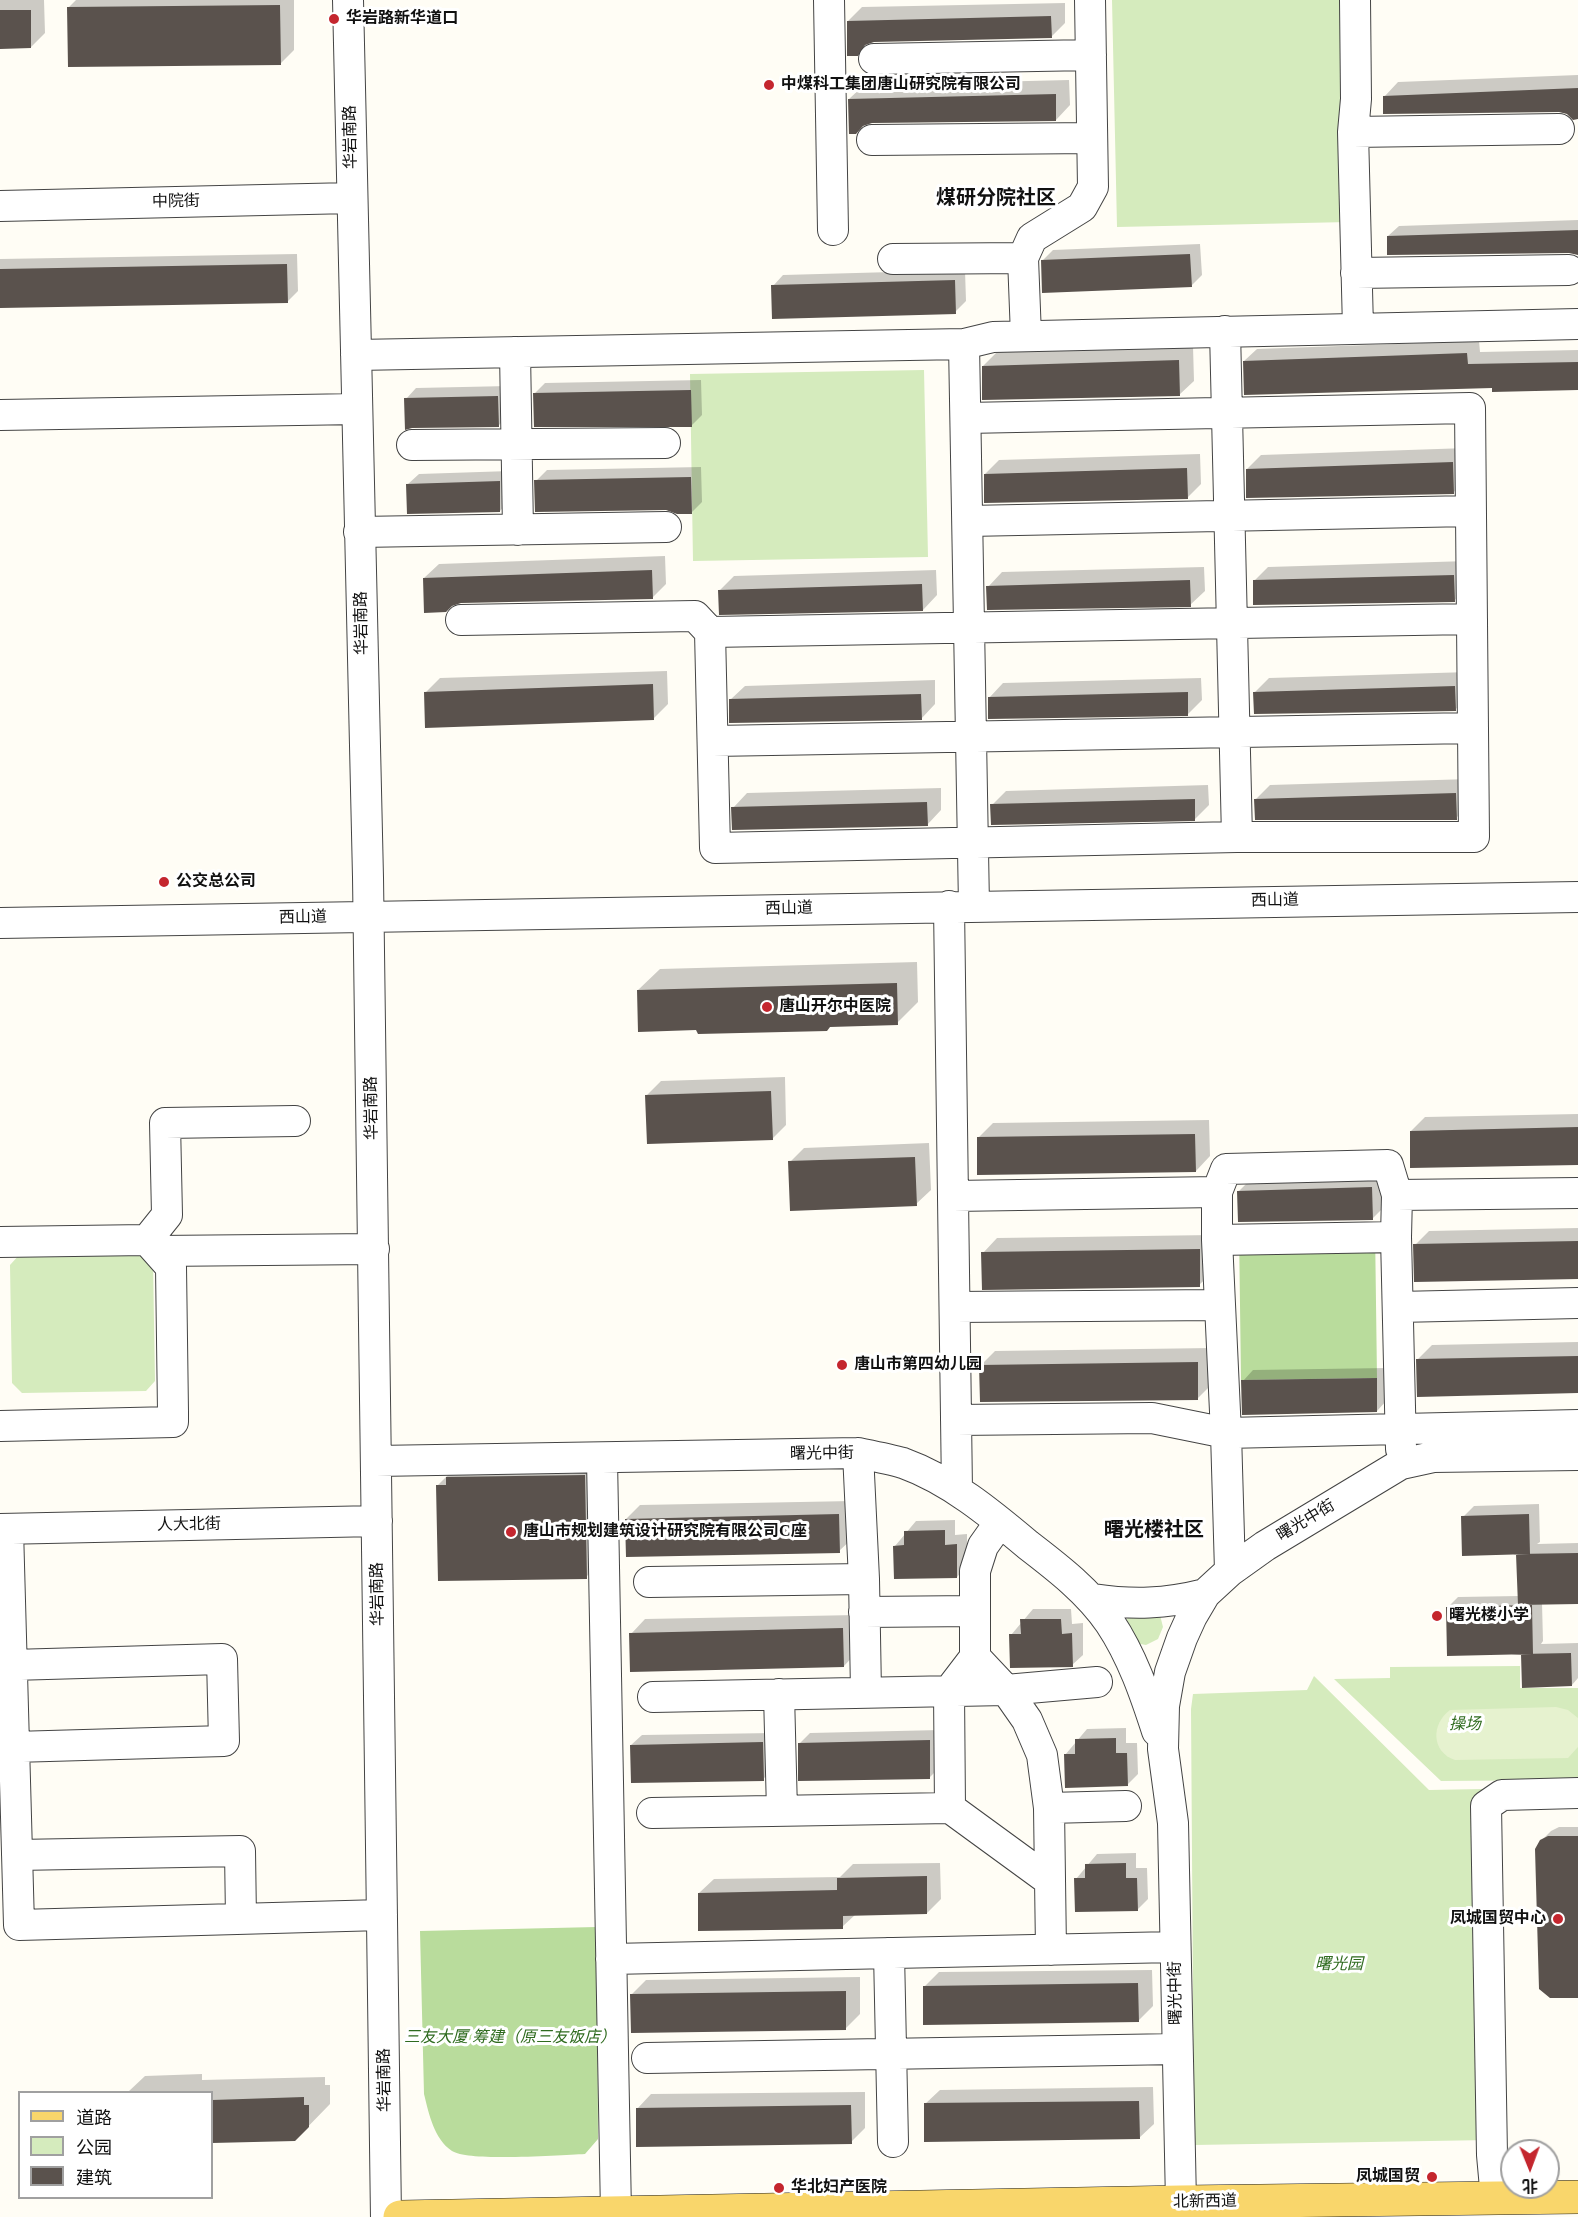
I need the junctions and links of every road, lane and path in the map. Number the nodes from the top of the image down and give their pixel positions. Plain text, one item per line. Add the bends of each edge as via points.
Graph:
1 (348, 0) edge
2 (829, 0) edge
3 (1090, 0) edge
4 (1355, 0) edge
5 (1091, 55) junction
6 (874, 59) dead end
7 (1559, 129) dead end
8 (1353, 132) junction
9 (1092, 138) junction
10 (872, 140) dead end
11 (352, 198) junction
12 (0, 206) edge
13 (833, 230) dead end
14 (1023, 258) junction
15 (893, 259) dead end
16 (1569, 270) dead end
17 (1356, 273) junction
18 (1578, 324) edge
19 (1358, 328) junction
20 (1225, 331) junction
21 (1026, 336) junction
22 (964, 344) junction
23 (515, 352) junction
24 (356, 355) junction
25 (357, 409) junction
26 (1228, 413) junction
27 (0, 414) edge
28 (966, 418) junction
29 (665, 443) dead end
30 (517, 444) junction
31 (412, 445) dead end
32 (1471, 511) junction
33 (1230, 516) junction
34 (968, 521) junction
35 (666, 527) dead end
36 (518, 530) junction
37 (359, 532) junction
38 (1472, 619) junction
39 (461, 620) dead end
40 (1233, 623) junction
41 (969, 628) junction
42 (710, 633) junction
43 (1473, 728) junction
44 (1235, 732) junction
45 (971, 736) junction
46 (713, 741) junction
47 (1237, 837) junction
48 (973, 842) junction
49 (1578, 897) edge
50 (962, 906) junction
51 (368, 916) junction
52 (0, 923) edge
53 (295, 1121) dead end
54 (1217, 1192) junction
55 (1578, 1193) edge
56 (1397, 1195) junction
57 (953, 1196) junction
58 (1396, 1237) junction
59 (1217, 1240) junction
60 (0, 1242) edge
61 (152, 1246) junction
62 (374, 1249) junction
63 (1578, 1303) edge
64 (1219, 1305) junction
65 (955, 1307) junction
66 (1398, 1307) junction
67 (956, 1420) junction
68 (1578, 1425) edge
69 (0, 1426) edge
70 (1401, 1429) junction
71 (1227, 1433) junction
72 (858, 1453) junction
73 (1578, 1455) edge
74 (602, 1459) junction
75 (375, 1461) junction
76 (1401, 1464) junction
77 (957, 1490) junction
78 (377, 1521) junction
79 (1000, 1522) junction
80 (4, 1529) edge
81 (1230, 1571) junction
82 (864, 1579) junction
83 (650, 1582) dead end
84 (1205, 1594) junction
85 (1093, 1599) junction
86 (975, 1611) junction
87 (864, 1612) junction
88 (975, 1656) junction
89 (12, 1665) junction
90 (1097, 1682) dead end
91 (1006, 1690) junction
92 (949, 1691) junction
93 (866, 1692) junction
94 (779, 1694) junction
95 (653, 1697) dead end
96 (7, 1718) edge
97 (14, 1747) junction
98 (1163, 1749) junction
99 (1578, 1793) edge
100 (1578, 1799) edge
101 (1126, 1806) dead end
102 (950, 1808) junction
103 (1049, 1808) junction
104 (782, 1811) junction
105 (652, 1813) dead end
106 (11, 1842) edge
107 (1050, 1881) junction
108 (382, 1916) junction
109 (241, 1919) junction
110 (1176, 1947) junction
111 (1051, 1950) junction
112 (889, 1953) junction
113 (612, 1959) junction
114 (1177, 2049) junction
115 (891, 2054) junction
116 (647, 2058) dead end
117 (893, 2142) dead end
118 (1578, 2197) edge
119 (1496, 2199) junction
120 (1181, 2202) junction
121 (616, 2213) junction
122 (386, 2217) edge
123 (400, 2217) edge

1 - 11 street, 华岩南路
2 - 13 street
3 - 5 street
4 - 8 street
5 - 6 street
5 - 9 street
7 - 8 street
8 - 17 street
9 - 10 street
9 - 14 street via 1093,187 1082,207 1032,238
11 - 12 street, 中院街
11 - 24 street, 华岩南路
14 - 15 street
14 - 21 street
16 - 17 street
17 - 19 street
18 - 19 street
19 - 20 street
20 - 21 street
20 - 26 street
21 - 22 street via 993,337
22 - 23 street
22 - 28 street
23 - 24 street
23 - 30 street
24 - 25 street, 华岩南路
25 - 27 street
25 - 37 street, 华岩南路
26 - 28 street
26 - 32 street via 1470,408
26 - 33 street
28 - 34 street
29 - 30 street
30 - 31 street
30 - 36 street
32 - 33 street
32 - 38 street
33 - 34 street
33 - 40 street
34 - 41 street
35 - 36 street
36 - 37 street
37 - 51 street, 华岩南路
38 - 40 street
38 - 43 street
39 - 42 street via 694,616
40 - 41 street
40 - 44 street
41 - 42 street
41 - 45 street
42 - 46 street
43 - 44 street
43 - 47 street via 1474,837
44 - 45 street
44 - 47 street
45 - 46 street
45 - 48 street
46 - 48 street via 715,848
47 - 48 street
48 - 50 street
49 - 50 street, 西山道
50 - 51 street, 西山道
50 - 57 street
51 - 52 street, 西山道
51 - 62 street, 华岩南路
53 - 61 street via 165,1123 167,1215
54 - 56 street via 1226,1169 1388,1166
54 - 57 street
54 - 59 street
55 - 56 street
56 - 58 street
57 - 65 street
58 - 59 street
58 - 66 street
59 - 64 street
60 - 61 street
61 - 62 street
61 - 69 street via 171,1268 173,1422
62 - 75 street, 华岩南路
63 - 66 street
64 - 65 street
64 - 71 street
65 - 67 street
66 - 70 street
67 - 71 street via 1152,1418
67 - 77 street
68 - 70 street
70 - 71 street
70 - 76 street
71 - 81 street
72 - 74 street, 曙光中街
72 - 77 street, 曙光中街 via 903,1464
72 - 82 street
73 - 76 street, 曙光中街 via 1433,1457
74 - 75 street, 曙光中街
74 - 113 street
75 - 78 street, 华岩南路
76 - 81 street, 曙光中街
77 - 79 street, 曙光中街
78 - 80 street, 人大北街
78 - 108 street, 华岩南路
79 - 85 street, 曙光中街
79 - 86 street via 983,1546 975,1571
80 - 89 street
81 - 84 street, 曙光中街
82 - 83 street
82 - 87 street
84 - 85 street via 1175,1602 1128,1604
84 - 98 street, 曙光中街 via 1170,1672
85 - 98 street, 曙光中街 via 1111,1625 1143,1689
86 - 87 street
86 - 88 street
87 - 93 street
88 - 91 street
88 - 92 street
89 - 96 street
89 - 97 street via 222,1659 223,1694 224,1741
90 - 91 street
91 - 92 street
91 - 103 street via 1027,1720 1042,1755
92 - 93 street
92 - 102 street
93 - 94 street
94 - 95 street
94 - 104 street
96 - 97 street
97 - 106 street
98 - 110 street, 曙光中街 via 1173,1823
99 - 119 street via 1502,1795 1485,1806
100 - 119 street via 1504,1801 1492,1809 1499,2156
101 - 103 street
102 - 104 street
102 - 107 street
103 - 107 street
104 - 105 street
106 - 109 street via 240,1851
106 - 109 street via 19,1925
107 - 111 street
108 - 109 street
108 - 122 street, 华岩南路
110 - 111 street
110 - 114 street, 曙光中街
111 - 112 street
112 - 113 street
112 - 115 street
113 - 121 street
114 - 115 street
114 - 120 street, 曙光中街
115 - 116 street
115 - 117 street
118 - 119 main road, 北新西道
119 - 120 main road, 北新西道
120 - 121 main road, 北新西道
121 - 123 main road, 北新西道

